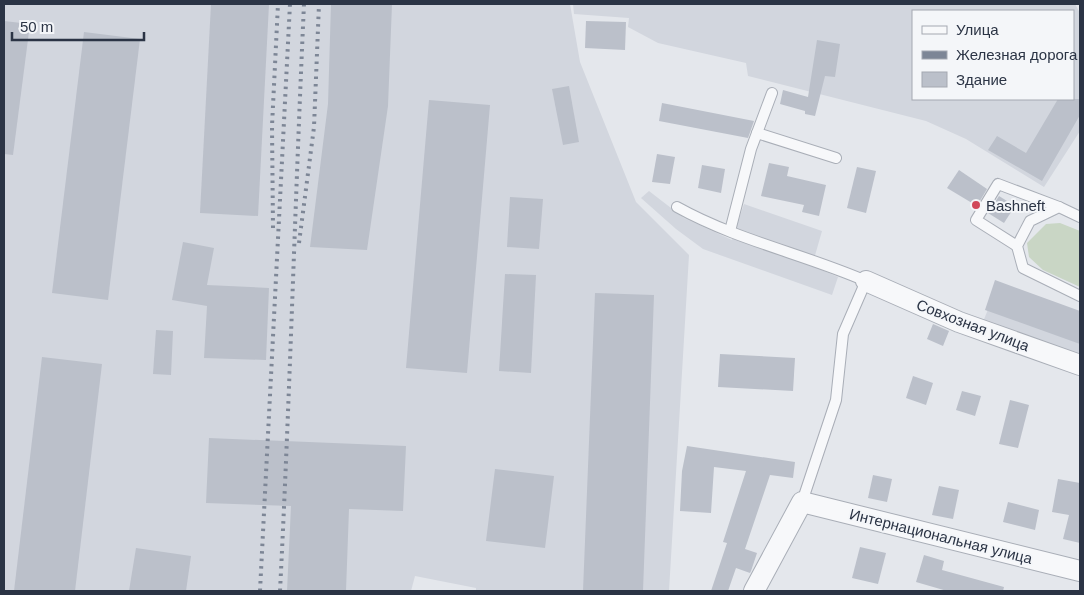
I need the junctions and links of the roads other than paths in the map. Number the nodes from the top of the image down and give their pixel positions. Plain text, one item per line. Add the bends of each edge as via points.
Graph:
1 (772, 93) dead end
2 (757, 132) junction
3 (836, 158) dead end
4 (677, 207) dead end
5 (1058, 207) junction
6 (1080, 217) edge
7 (730, 231) junction
8 (1017, 246) junction
9 (866, 281) junction
10 (1080, 296) edge
11 (1080, 365) edge
12 (802, 502) junction
13 (1080, 570) edge
14 (754, 591) edge

1 - 2 lane
2 - 3 lane
2 - 7 lane
4 - 7 lane via 704,222
5 - 6 lane
5 - 8 lane via 1030,221
5 - 8 lane via 998,184 976,220
7 - 9 lane
8 - 10 lane via 1023,268
9 - 11 street, Совхозная улица via 959,322
9 - 12 lane via 843,334 836,400
12 - 13 street, Интернациональная улица
12 - 14 street

